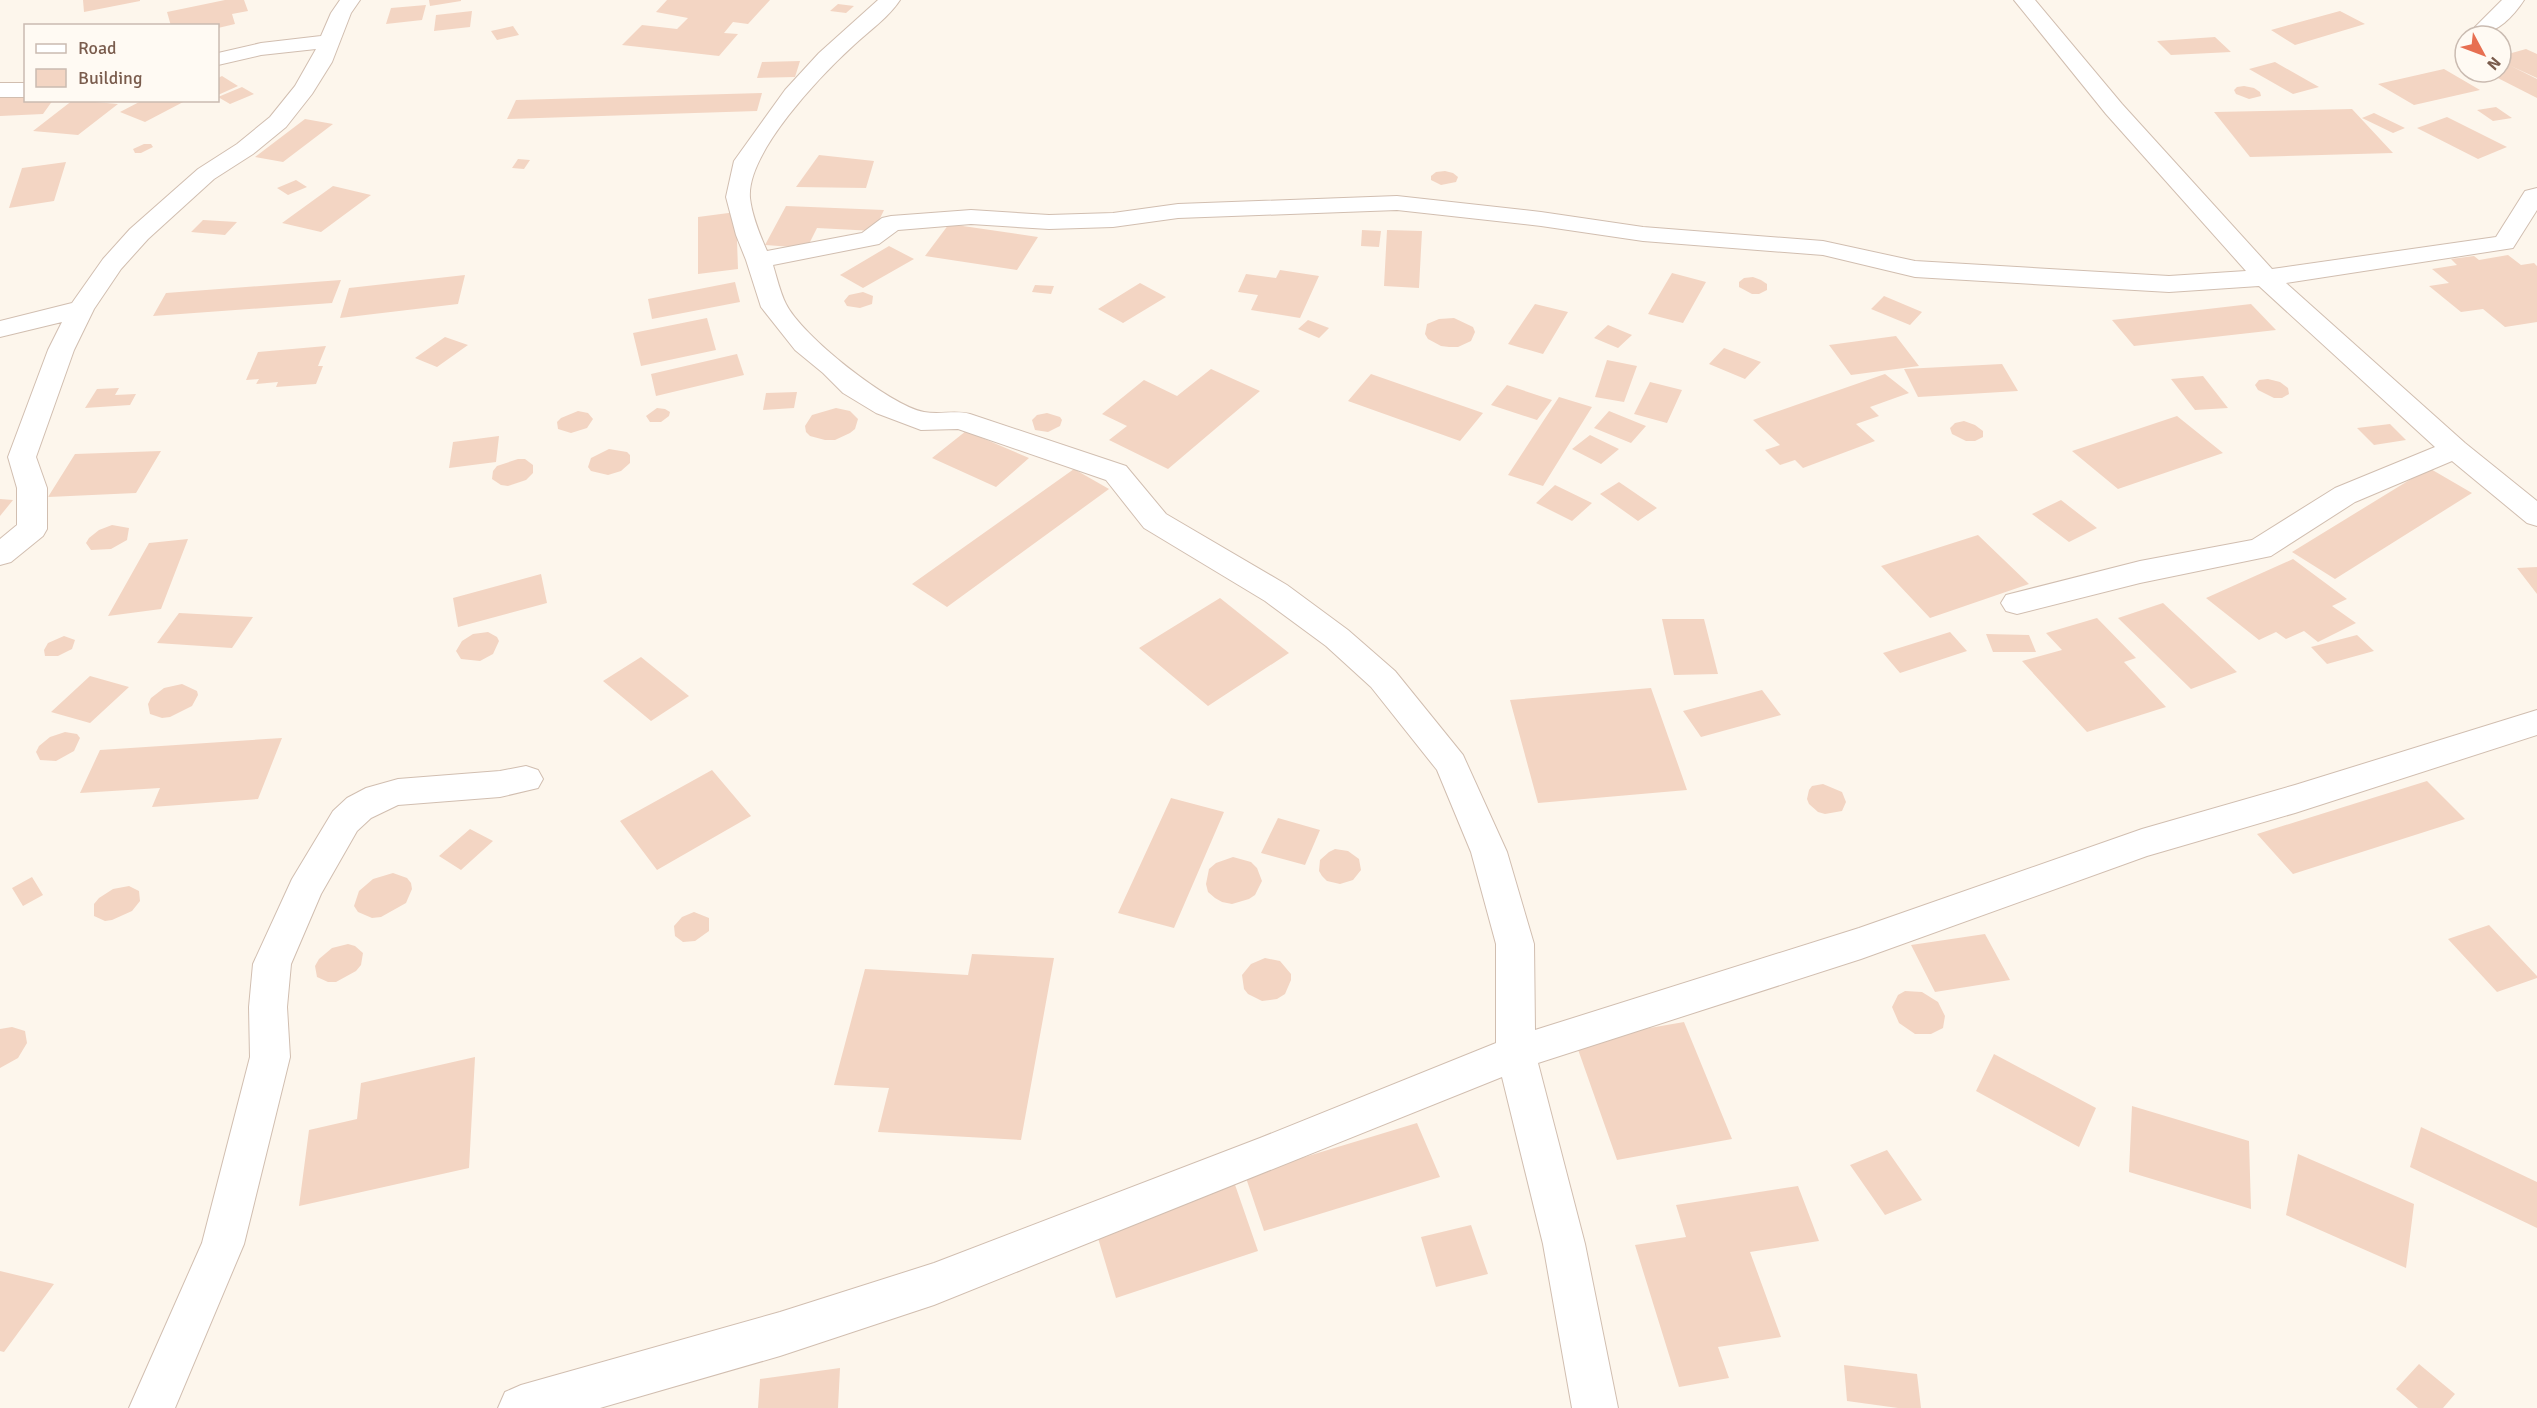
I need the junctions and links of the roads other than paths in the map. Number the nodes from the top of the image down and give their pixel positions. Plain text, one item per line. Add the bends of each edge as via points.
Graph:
1 (350, 0) edge
2 (890, 0) edge
3 (2024, 0) edge
4 (2514, 0) edge
5 (2489, 24) edge
6 (330, 41) junction
7 (219, 59) edge
8 (0, 90) edge
9 (24, 90) edge
10 (2537, 195) edge
11 (759, 260) junction
12 (2266, 278) junction
13 (81, 309) junction
14 (0, 329) edge
15 (2455, 449) junction
16 (2537, 516) edge
17 (0, 555) edge
18 (2017, 603) dead end
19 (2537, 722) edge
20 (526, 779) dead end
21 (1516, 1053) junction
22 (152, 1408) edge
23 (521, 1408) edge
24 (1595, 1408) edge

1 - 6 street
2 - 11 street via 820,65 746,161 738,196
3 - 12 street via 2114,109
4 - 5 street
6 - 7 street
6 - 13 street via 304,89 278,122 206,174 139,234 112,264
8 - 9 street
10 - 12 street via 2504,243
11 - 12 street via 870,240 891,223 971,217 1049,222 1102,220 1178,211 1397,202 1643,234 1823,248 1916,269 2169,284
11 - 21 street via 774,307 804,344 853,387 886,407 921,421 960,420 1116,473 1155,521 1276,592 1337,638 1383,680 1451,764 1489,852 1515,944
12 - 15 street
13 - 14 street
13 - 17 street via 61,350 22,457 32,488 32,529
15 - 16 street
15 - 18 street via 2345,495 2260,549 2139,572
19 - 21 street via 2142,843 1862,943
20 - 22 street via 398,792 359,808 345,821 305,889 272,964 268,1007 270,1057 223,1244
21 - 23 street via 934,1284 780,1334
21 - 24 street via 1564,1244

